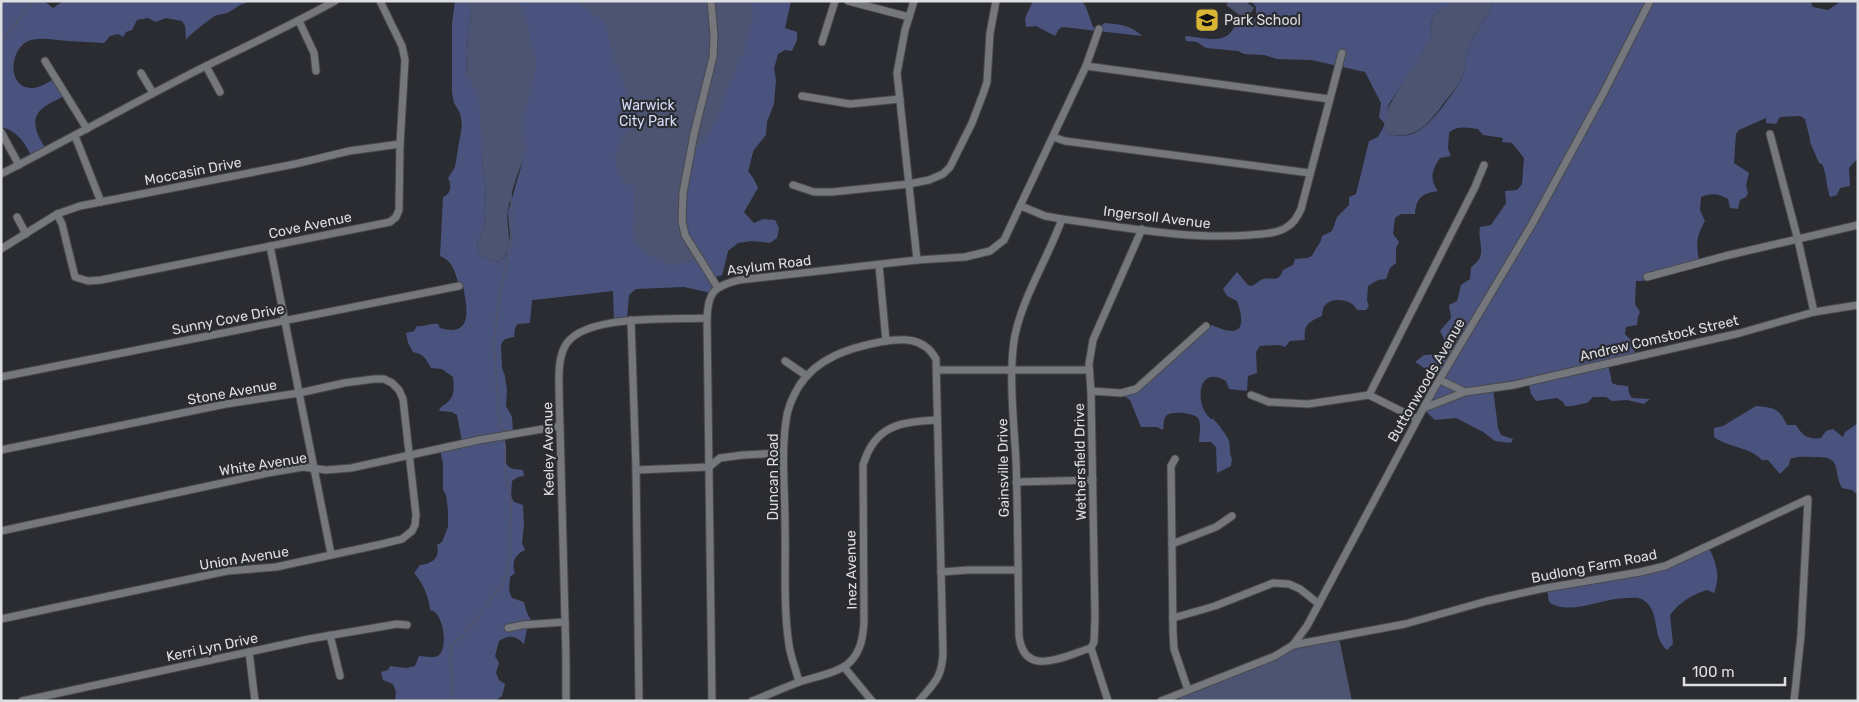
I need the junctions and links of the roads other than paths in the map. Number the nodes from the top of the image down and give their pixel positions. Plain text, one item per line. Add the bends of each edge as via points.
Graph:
1 (335, 1) edge
2 (380, 1) edge
3 (711, 1) edge
4 (835, 1) edge
5 (848, 1) edge
6 (914, 1) edge
7 (996, 1) edge
8 (1650, 1) edge
9 (909, 17) junction
10 (300, 21) junction
11 (1099, 29) dead end
12 (822, 42) dead end
13 (1342, 53) dead end
14 (45, 61) dead end
15 (206, 66) junction
16 (1086, 66) junction
17 (316, 71) dead end
18 (141, 72) dead end
19 (220, 92) dead end
20 (153, 93) junction
21 (802, 96) dead end
22 (900, 99) junction
23 (1329, 99) junction
24 (87, 129) junction
25 (1, 132) edge
26 (1770, 134) dead end
27 (75, 136) junction
28 (1053, 136) junction
29 (400, 144) junction
30 (19, 165) junction
31 (1484, 165) dead end
32 (1310, 173) junction
33 (1, 174) edge
34 (909, 184) junction
35 (793, 185) dead end
36 (101, 202) junction
37 (1021, 206) junction
38 (57, 214) junction
39 (17, 217) dead end
40 (1062, 219) junction
41 (1858, 225) edge
42 (1142, 229) junction
43 (26, 234) junction
44 (1798, 240) junction
45 (270, 246) junction
46 (1, 249) edge
47 (917, 260) junction
48 (879, 265) junction
49 (1647, 277) dead end
50 (459, 286) dead end
51 (718, 288) junction
52 (1858, 305) edge
53 (1814, 312) junction
54 (707, 318) junction
55 (284, 320) junction
56 (631, 320) junction
57 (1206, 326) dead end
58 (886, 341) junction
59 (785, 360) dead end
60 (937, 370) junction
61 (1012, 370) junction
62 (1089, 370) junction
63 (1, 376) edge
64 (807, 376) junction
65 (1440, 380) junction
66 (1091, 392) junction
67 (1465, 392) junction
68 (299, 393) junction
69 (1251, 395) dead end
70 (1369, 395) junction
71 (1424, 408) junction
72 (1417, 419) junction
73 (937, 420) junction
74 (560, 426) junction
75 (1, 450) edge
76 (784, 453) junction
77 (410, 455) junction
78 (1175, 459) dead end
79 (710, 467) junction
80 (315, 468) junction
81 (636, 470) junction
82 (1093, 480) junction
83 (1016, 482) junction
84 (1232, 516) dead end
85 (1, 530) edge
86 (1172, 544) junction
87 (331, 554) junction
88 (1018, 570) junction
89 (941, 572) junction
90 (1319, 604) junction
91 (1173, 618) junction
92 (1, 619) edge
93 (565, 622) junction
94 (407, 625) dead end
95 (508, 628) dead end
96 (330, 635) junction
97 (1293, 645) junction
98 (1090, 648) junction
99 (249, 652) junction
100 (844, 667) junction
101 (340, 676) dead end
102 (799, 682) junction
103 (1188, 690) junction
104 (22, 701) edge
105 (254, 701) edge
106 (566, 701) edge
107 (639, 701) edge
108 (712, 701) edge
109 (752, 701) edge
110 (872, 701) edge
111 (919, 701) edge
112 (1108, 701) edge
113 (1161, 701) edge
114 (1794, 701) edge

1 - 10 street
2 - 29 street, Cove Avenue via 402,46 405,60
3 - 51 street via 713,57 694,134 683,193 682,222 685,235
4 - 12 street
5 - 9 street
6 - 9 street
7 - 34 street via 987,82 972,123 950,167 943,174
8 - 65 street, Buttonwoods Avenue via 1534,219
9 - 22 street via 897,73
10 - 15 street
10 - 17 street via 314,52
11 - 16 street, Asylum Road
13 - 23 street, Ingersoll Avenue
14 - 24 street
15 - 19 street
15 - 20 street
16 - 23 street
16 - 28 street, Asylum Road
18 - 20 street
20 - 24 street
21 - 22 street via 850,104
22 - 34 street
23 - 32 street, Ingersoll Avenue
24 - 27 street
25 - 30 street
26 - 44 street
27 - 30 street
27 - 36 street
28 - 32 street via 1065,141
28 - 37 street, Asylum Road
29 - 36 street, Moccasin Drive via 349,151
29 - 45 street, Cove Avenue via 399,210 390,222
30 - 33 street
31 - 70 street
32 - 42 street, Ingersoll Avenue via 1299,214 1278,231 1207,237
34 - 35 street via 814,192
34 - 47 street
36 - 38 street, Moccasin Drive
37 - 40 street, Ingersoll Avenue
37 - 47 street, Asylum Road via 1004,240 990,251 965,257
38 - 43 street, Moccasin Drive
38 - 45 street, Cove Avenue via 75,277 88,281
39 - 43 street
40 - 42 street, Ingersoll Avenue
40 - 61 street, Gainsville Drive via 1019,320
41 - 44 street
42 - 62 street, Wethersfield Drive via 1093,340
43 - 46 street, Moccasin Drive
44 - 49 street
44 - 53 street
45 - 55 street
47 - 48 street, Asylum Road
48 - 51 street, Asylum Road via 739,280 721,284
48 - 58 street
50 - 55 street, Sunny Cove Drive
51 - 54 street, Asylum Road via 708,303
52 - 53 street, Andrew Comstock Street
53 - 67 street, Andrew Comstock Street via 1740,333 1514,385
54 - 56 street, Keeley Avenue
54 - 79 street, Asylum Road
55 - 63 street, Sunny Cove Drive
55 - 68 street
56 - 74 street, Keeley Avenue via 599,325 569,340 559,370
56 - 81 street
57 - 66 street via 1136,389 1120,393
58 - 60 street, Duncan Road via 924,344 936,359
58 - 64 street, Duncan Road via 846,350 817,366
59 - 64 street
60 - 61 street
60 - 73 street
61 - 62 street
61 - 83 street, Gainsville Drive
62 - 66 street, Wethersfield Drive
64 - 76 street, Duncan Road via 799,386 786,420
65 - 67 street
65 - 71 street, Buttonwoods Avenue
66 - 82 street, Wethersfield Drive
67 - 71 street, Andrew Comstock Street
68 - 75 street, Stone Avenue via 226,404
68 - 77 street, Stone Avenue via 374,379 392,383 403,399
68 - 80 street
69 - 70 street via 1269,402 1308,404
70 - 72 street
71 - 72 street, Buttonwoods Avenue
72 - 90 street, Buttonwoods Avenue
73 - 89 street
73 - 100 street, Inez Avenue via 899,424 881,434 866,453 863,465 863,638 859,649
74 - 77 street, White Avenue
74 - 93 street, Keeley Avenue
76 - 79 street via 720,458
76 - 102 street, Duncan Road via 788,632
77 - 80 street, White Avenue via 351,468
77 - 87 street, Union Avenue via 416,515 412,531 402,539
78 - 86 street via 1171,466
79 - 81 street
79 - 108 street, Asylum Road
80 - 85 street, White Avenue via 268,473
80 - 87 street
81 - 107 street
82 - 83 street
82 - 98 street, Wethersfield Drive via 1095,618 1094,642
83 - 88 street, Gainsville Drive
84 - 86 street via 1216,527
86 - 91 street
87 - 92 street, Union Avenue via 276,567 227,571
88 - 89 street
88 - 98 street, Gainsville Drive via 1019,636 1026,656 1045,662
89 - 111 street via 942,666 935,684
90 - 91 street via 1300,588 1273,583 1215,606
90 - 97 street, Buttonwoods Avenue
91 - 103 street via 1174,649
93 - 95 street
93 - 106 street, Keeley Avenue
94 - 96 street, Kerri Lyn Drive
96 - 99 street, Kerri Lyn Drive
96 - 101 street
97 - 103 street, Buttonwoods Avenue via 1274,656
97 - 114 street, Budlong Farm Road via 1405,624 1540,589 1665,566 1808,499
98 - 112 street
99 - 104 street, Kerri Lyn Drive
99 - 105 street
100 - 102 street
100 - 110 street
102 - 109 street
103 - 113 street, Buttonwoods Avenue

